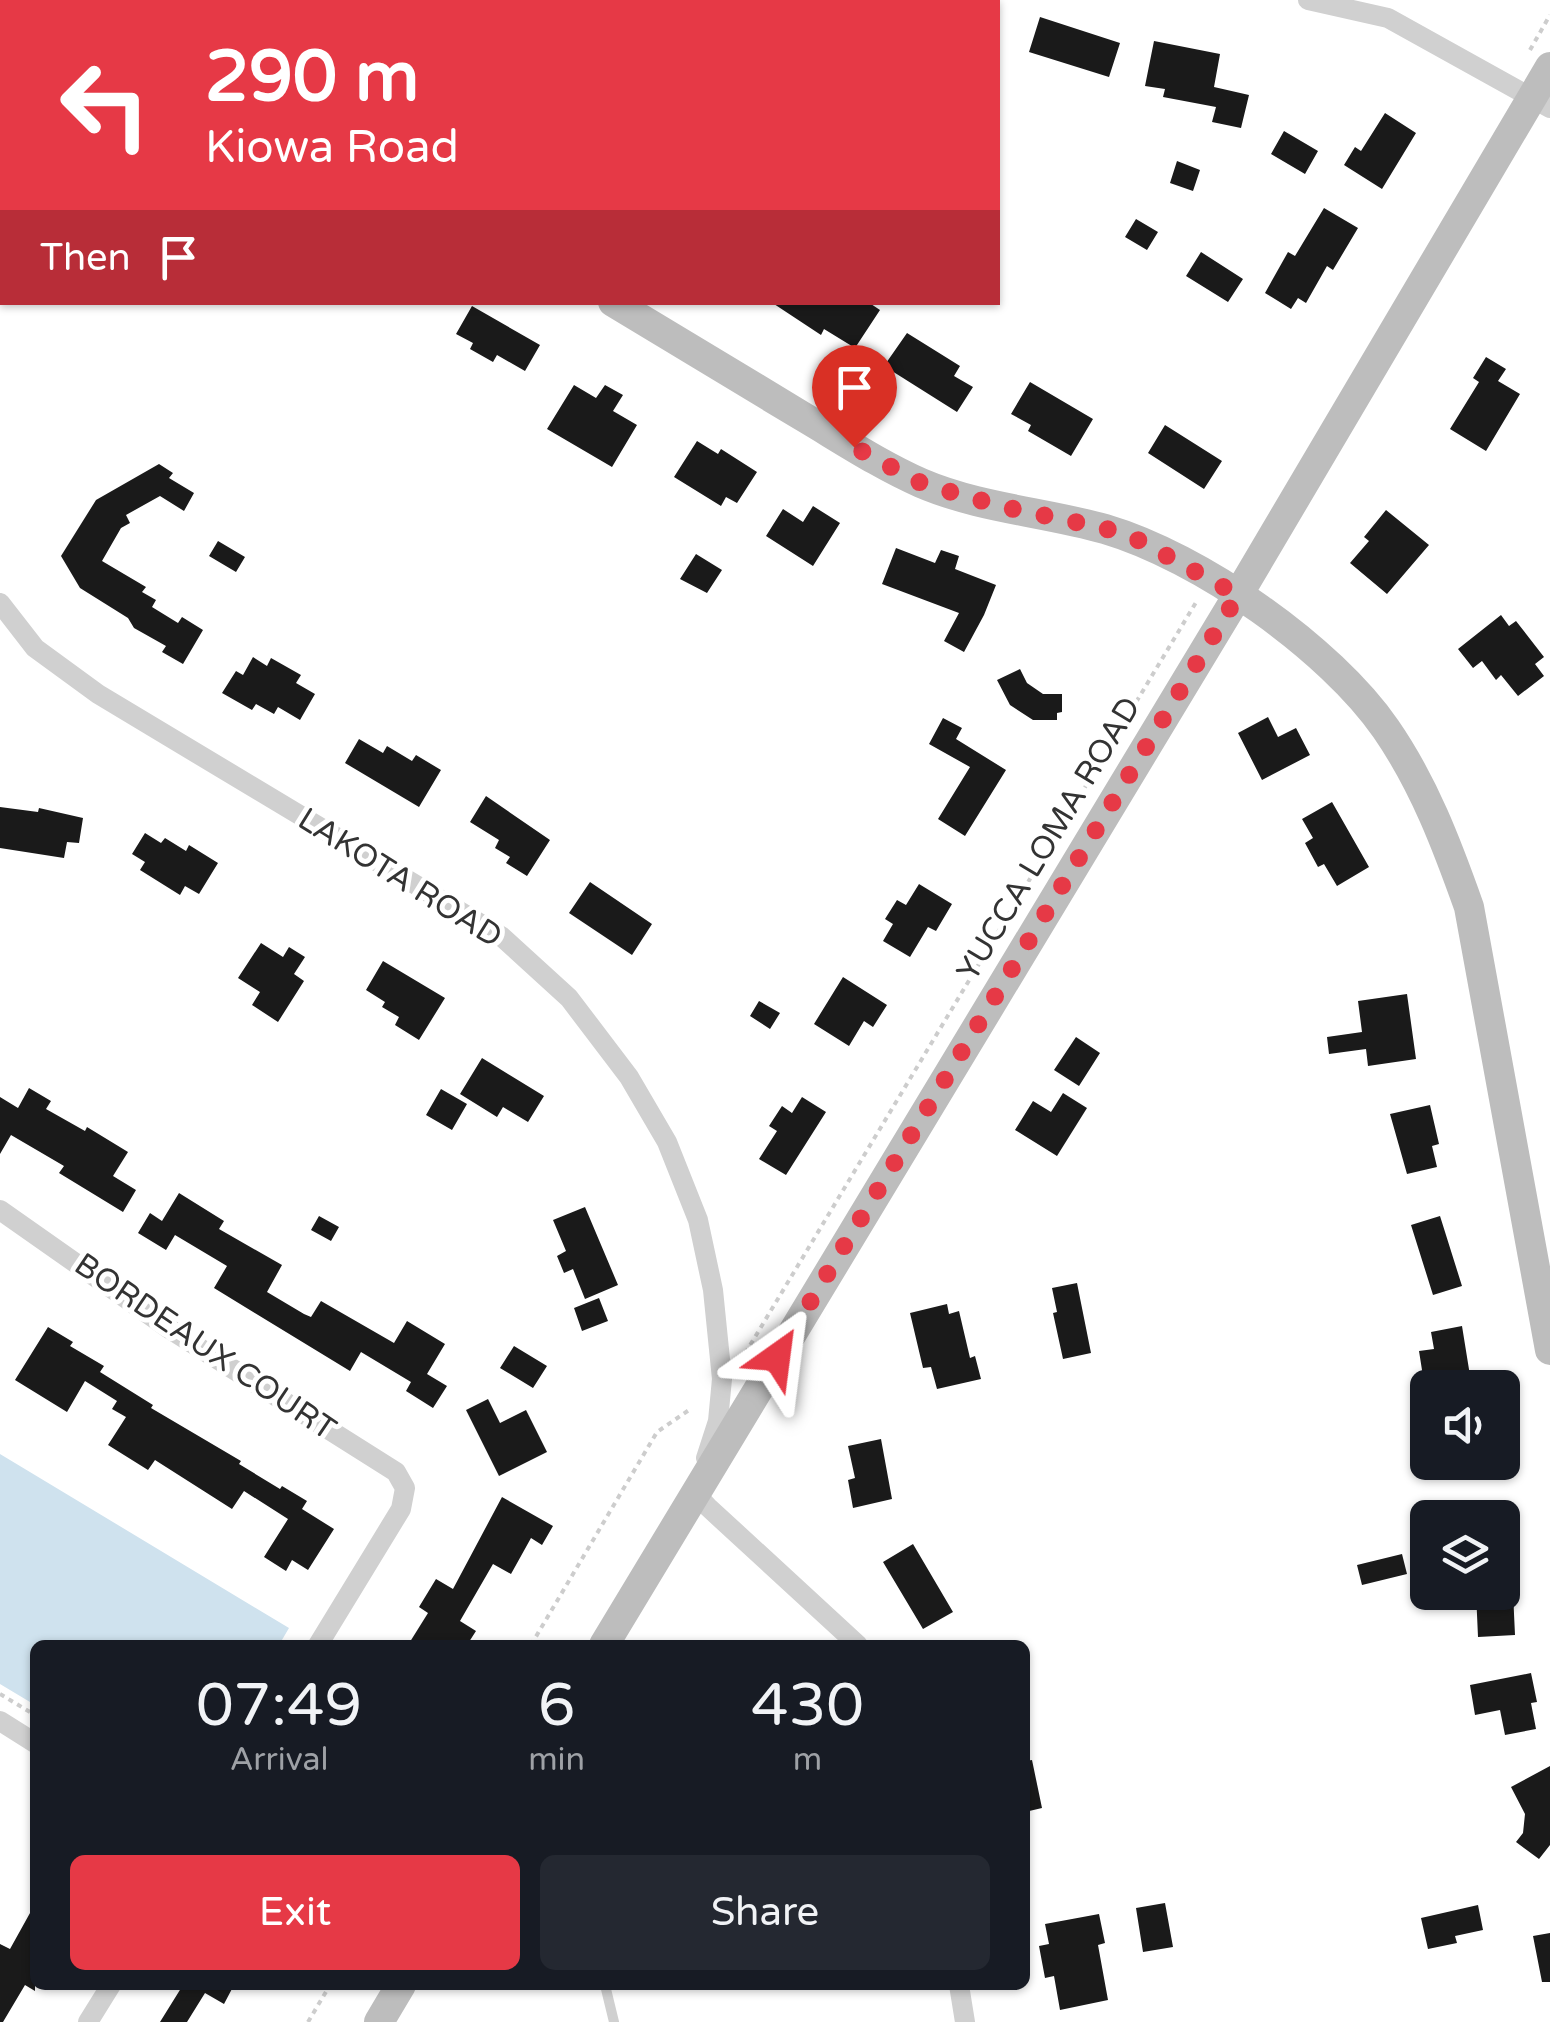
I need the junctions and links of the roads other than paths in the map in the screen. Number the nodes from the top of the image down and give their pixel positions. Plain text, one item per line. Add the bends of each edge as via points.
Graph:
1 (1308, 0) edge
2 (1540, 58) edge
3 (1541, 102) edge
4 (619, 305) edge
5 (1238, 595) junction
6 (0, 603) edge
7 (0, 1210) edge
8 (1550, 1350) edge
9 (694, 1493) junction
10 (321, 1640) edge
11 (607, 1640) edge
12 (853, 1640) edge
13 (0, 1721) edge
14 (30, 1740) edge
15 (108, 1990) edge
16 (398, 1990) edge
17 (606, 1990) edge
18 (959, 1990) edge
19 (88, 2022) edge
20 (379, 2022) edge
21 (614, 2022) edge
22 (965, 2022) edge

1 - 3 street via 1388,18
2 - 3 main road, YUCCA LOMA ROAD
3 - 5 main road, YUCCA LOMA ROAD
4 - 5 main road via 923,484 1104,528
5 - 8 main road via 1316,654 1373,713 1414,773 1447,843 1469,908
5 - 9 main road, YUCCA LOMA ROAD
6 - 9 street, LAKOTA ROAD via 35,648 98,694 501,936 569,998 629,1077 667,1142 698,1220 722,1387
7 - 10 street, BORDEAUX COURT via 168,1328 396,1472 405,1488 401,1508
9 - 11 main road, YUCCA LOMA ROAD
9 - 12 street
13 - 14 street
15 - 19 street
16 - 20 main road
17 - 21 lane
18 - 22 street

